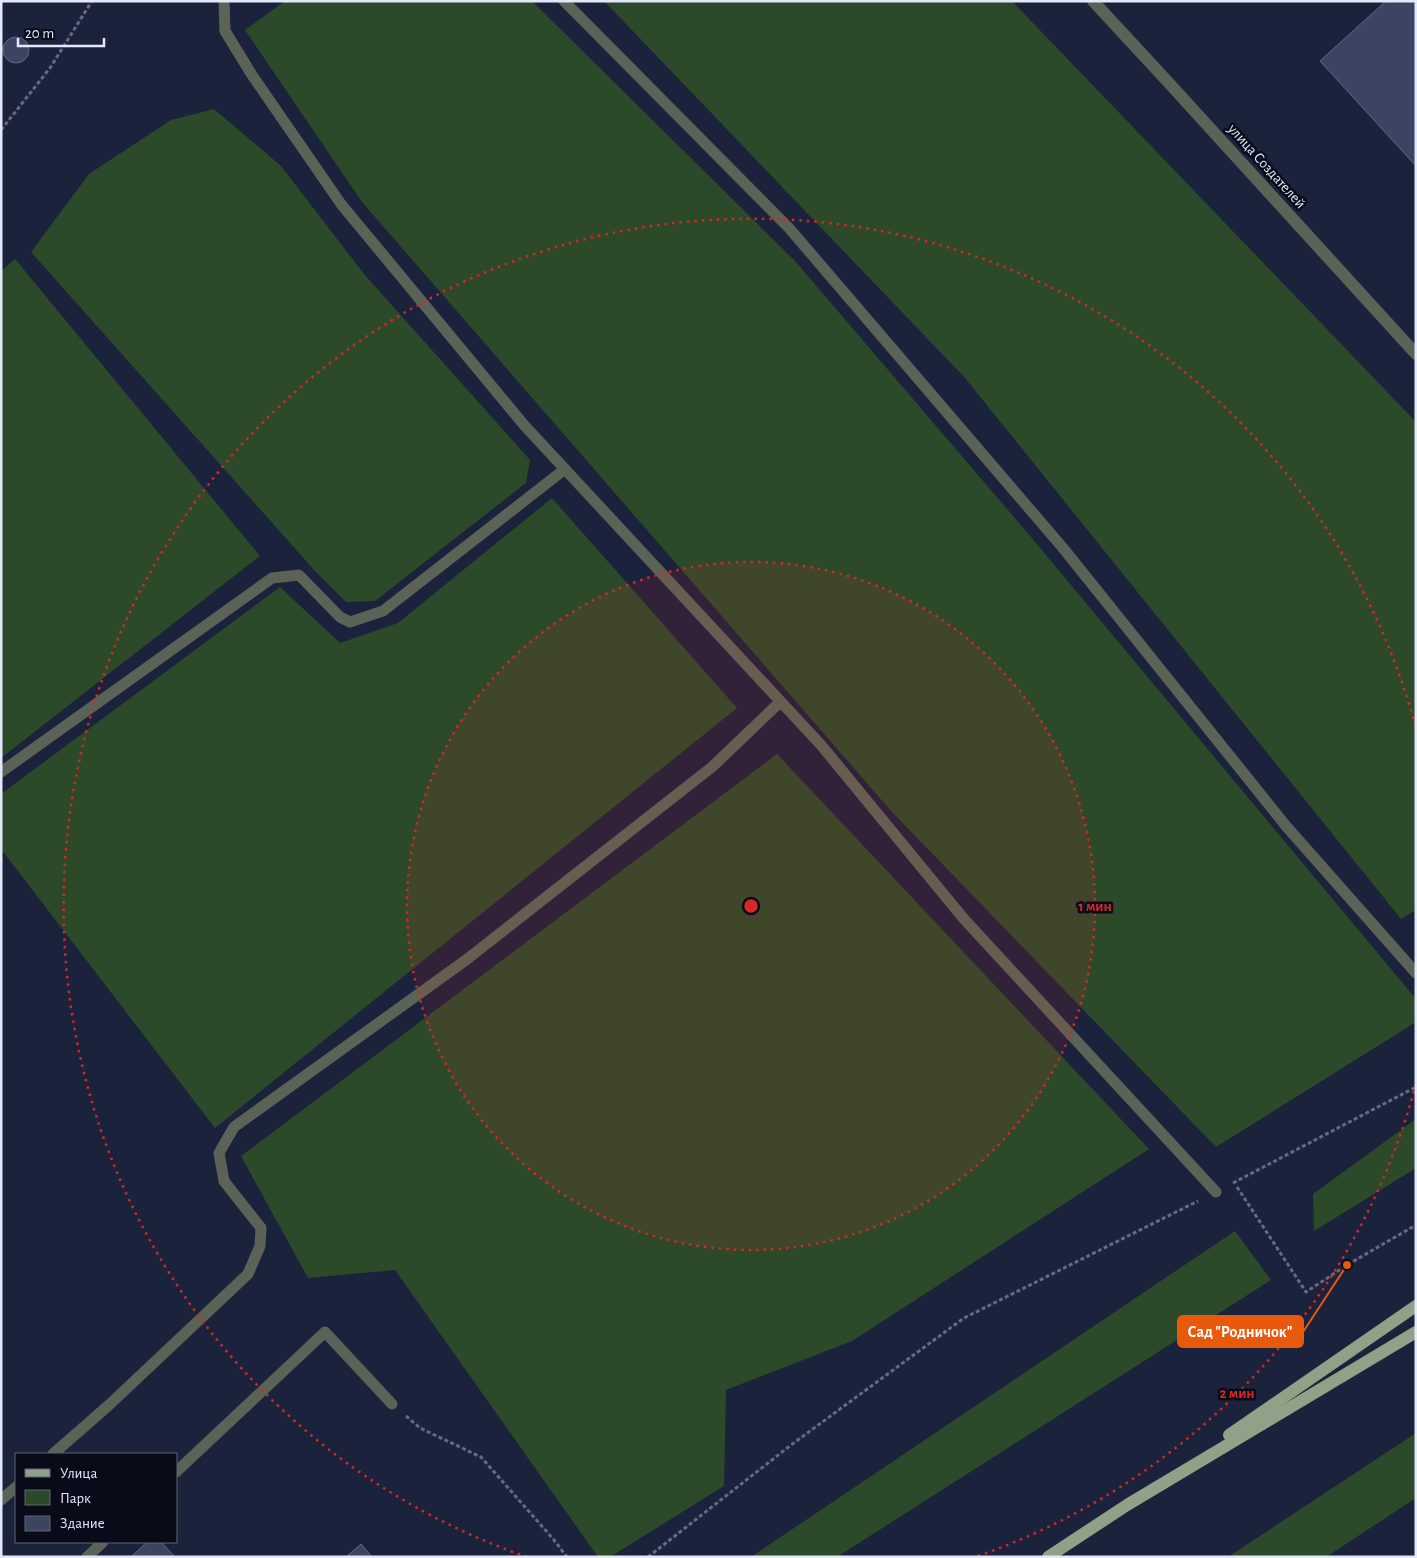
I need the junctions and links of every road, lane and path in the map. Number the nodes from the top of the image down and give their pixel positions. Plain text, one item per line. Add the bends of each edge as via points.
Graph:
1 (92, 1) edge
2 (224, 1) edge
3 (564, 1) edge
4 (1093, 1) edge
5 (1, 130) edge
6 (1416, 354) edge
7 (565, 468) junction
8 (780, 702) junction
9 (1, 772) edge
10 (1416, 973) edge
11 (1416, 1087) edge
12 (1234, 1182) junction
13 (1216, 1192) junction
14 (1416, 1224) edge
15 (1416, 1306) edge
16 (1416, 1332) edge
17 (392, 1404) joint
18 (54, 1453) edge
19 (178, 1470) edge
20 (15, 1488) edge
21 (1, 1500) edge
22 (1128, 1505) junction
23 (102, 1543) edge
24 (87, 1557) edge
25 (566, 1557) edge
26 (648, 1557) edge
27 (1048, 1557) edge

1 - 5 path via 50,68
2 - 7 lane via 225,31 341,204 524,425
3 - 10 lane via 789,228 1063,548 1286,826
4 - 6 street, улица Создателей
7 - 8 lane
7 - 9 lane via 383,611 350,622 340,618 299,575 272,578
8 - 13 lane via 821,745 964,919
8 - 18 lane via 712,767 466,960 234,1127 219,1153 224,1181 261,1228 260,1246 248,1274
11 - 12 path
12 - 13 path
12 - 14 path via 1306,1292
13 - 26 path via 964,1318 791,1445
15 - 22 main road
16 - 22 main road
17 - 19 lane via 325,1332
17 - 25 path via 420,1428 481,1457
20 - 21 lane
22 - 27 main road
23 - 24 lane

